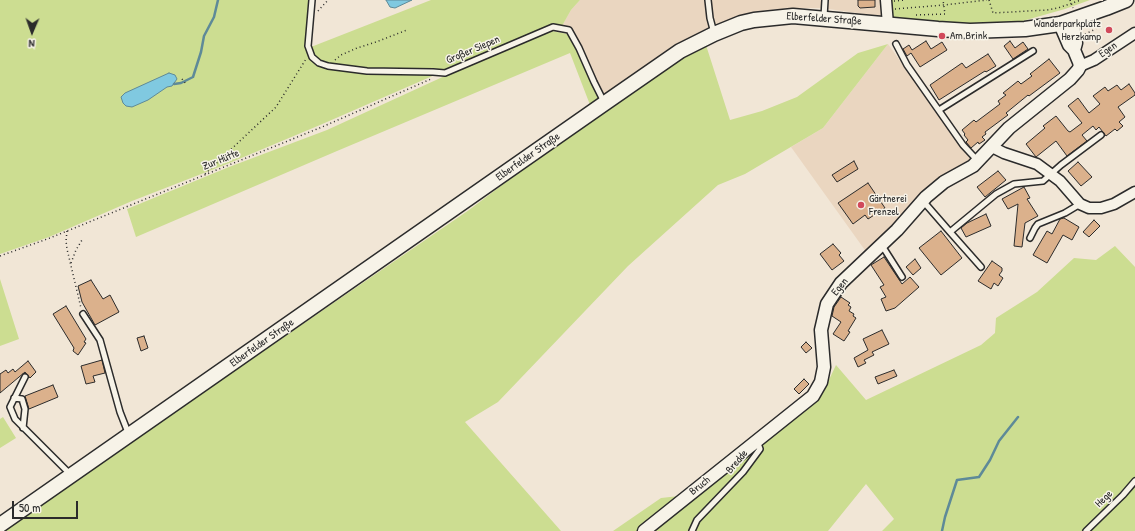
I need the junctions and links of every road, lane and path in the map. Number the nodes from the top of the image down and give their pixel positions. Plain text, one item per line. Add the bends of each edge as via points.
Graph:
1 (312, 0) edge
2 (708, 0) edge
3 (825, 0) edge
4 (886, 0) edge
5 (894, 0) edge
6 (906, 0) edge
7 (943, 0) edge
8 (988, 0) edge
9 (1081, 0) edge
10 (1126, 0) edge
11 (944, 5) junction
12 (894, 9) dead end
13 (916, 15) dead end
14 (824, 18) junction
15 (1066, 22) junction
16 (888, 25) junction
17 (1096, 29) dead end
18 (407, 30) dead end
19 (1135, 32) edge
20 (714, 34) junction
21 (1085, 34) dead end
22 (896, 44) dead end
23 (1032, 51) dead end
24 (310, 54) junction
25 (328, 66) junction
26 (1080, 66) junction
27 (445, 73) junction
28 (182, 79) dead end
29 (186, 84) dead end
30 (605, 102) junction
31 (939, 110) junction
32 (1101, 135) dead end
33 (992, 147) junction
34 (978, 161) junction
35 (1051, 174) junction
36 (203, 175) junction
37 (1135, 192) edge
38 (922, 200) junction
39 (1080, 204) junction
40 (67, 231) junction
41 (950, 232) junction
42 (1030, 238) dead end
43 (82, 240) dead end
44 (881, 244) junction
45 (0, 256) edge
46 (71, 263) junction
47 (981, 267) dead end
48 (902, 277) dead end
49 (83, 314) joint
50 (25, 377) dead end
51 (14, 398) junction
52 (23, 428) junction
53 (129, 436) junction
54 (757, 441) junction
55 (72, 476) junction
56 (1135, 481) edge
57 (0, 525) edge
58 (644, 531) edge
59 (692, 531) edge
60 (1086, 531) edge

1 - 24 lane via 308,46
2 - 20 lane
3 - 14 lane
4 - 16 street
5 - 6 path
7 - 11 path
8 - 9 path via 993,14 1047,10
8 - 11 path
10 - 15 main road, Elberfelder Straße
11 - 12 path
11 - 13 path via 945,14
14 - 16 main road, Elberfelder Straße
14 - 20 main road, Elberfelder Straße via 764,18 741,23
15 - 16 main road, Elberfelder Straße via 1025,29 970,31
15 - 26 street via 1076,43 1074,50
17 - 21 path
18 - 25 path via 341,55
19 - 26 street, Egen via 1094,60
20 - 30 main road, Elberfelder Straße via 680,51
22 - 31 lane via 907,65
23 - 31 lane
24 - 25 lane, Großer Siepen via 318,63
24 - 36 path via 276,107
25 - 27 lane, Großer Siepen via 368,71
26 - 33 street, Egen via 1070,79 1010,128
27 - 30 lane, Großer Siepen via 553,27 569,30
27 - 36 path, Zur Hütte
28 - 29 path
30 - 53 main road, Elberfelder Straße
31 - 34 lane via 963,145
32 - 35 lane
33 - 34 street, Egen
33 - 35 street via 1037,164
34 - 38 street, Egen via 944,182
35 - 39 street
35 - 41 lane via 1043,181 1014,184 996,194
36 - 40 path, Zur Hütte
37 - 39 street via 1101,208 1089,208
38 - 41 lane
38 - 44 street, Egen via 897,230
39 - 42 lane via 1038,224
40 - 45 path, Zur Hütte
40 - 46 path via 66,241
41 - 47 lane
43 - 46 path
44 - 48 lane
44 - 54 street, Egen via 842,283 827,304 821,330 824,367 821,382 812,396
46 - 49 path
49 - 53 lane via 100,340
50 - 51 lane
51 - 52 lane via 10,407 15,419
51 - 52 lane via 22,399 25,409
52 - 55 lane
53 - 55 main road, Elberfelder Straße
54 - 58 street, Bruch
54 - 59 lane, Bredde via 760,449 743,472 697,520
55 - 57 main road, Elberfelder Straße
56 - 60 lane, Hege

